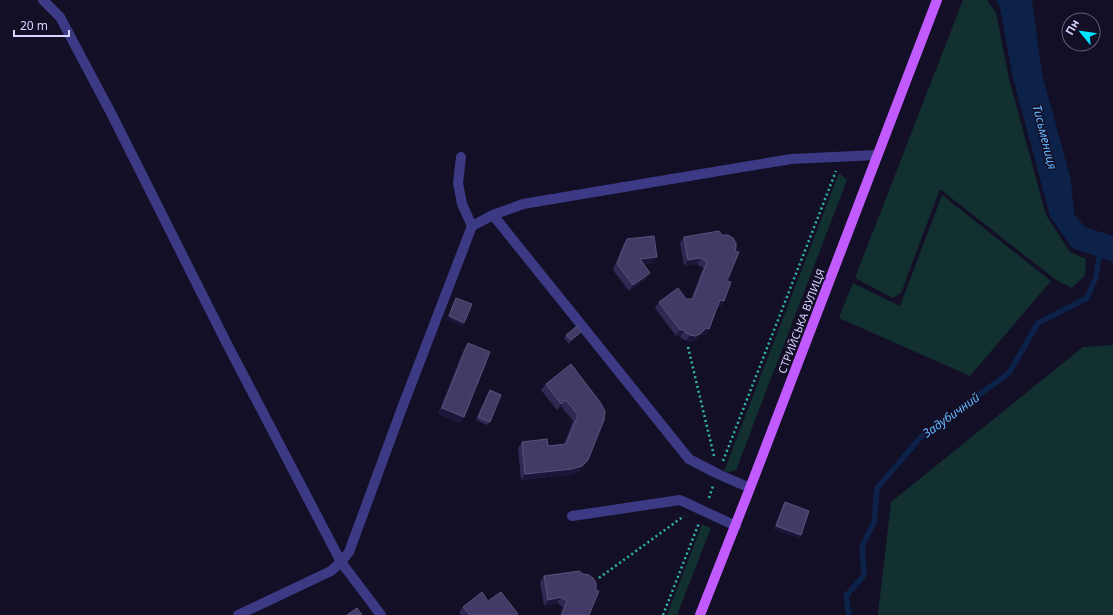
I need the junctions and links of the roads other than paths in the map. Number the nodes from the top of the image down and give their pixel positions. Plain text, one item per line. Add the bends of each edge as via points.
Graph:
1 (42, 0) edge
2 (937, 0) edge
3 (877, 155) junction
4 (461, 157) dead end
5 (493, 215) junction
6 (472, 226) junction
7 (750, 488) junction
8 (572, 516) dead end
9 (736, 526) junction
10 (341, 562) junction
11 (238, 615) edge
12 (381, 615) edge
13 (700, 615) edge

1 - 10 street via 60,17
2 - 3 main road, СТРИЙСЬКА ВУЛИЦЯ
3 - 5 street via 791,159 523,204
3 - 7 main road, СТРИЙСЬКА ВУЛИЦЯ
4 - 6 street via 458,183 462,204
5 - 6 street
5 - 7 street via 688,459
6 - 10 street via 349,552
7 - 9 main road, СТРИЙСЬКА ВУЛИЦЯ
8 - 9 street via 680,500
9 - 13 main road, СТРИЙСЬКА ВУЛИЦЯ
10 - 11 street via 331,571
10 - 12 street

